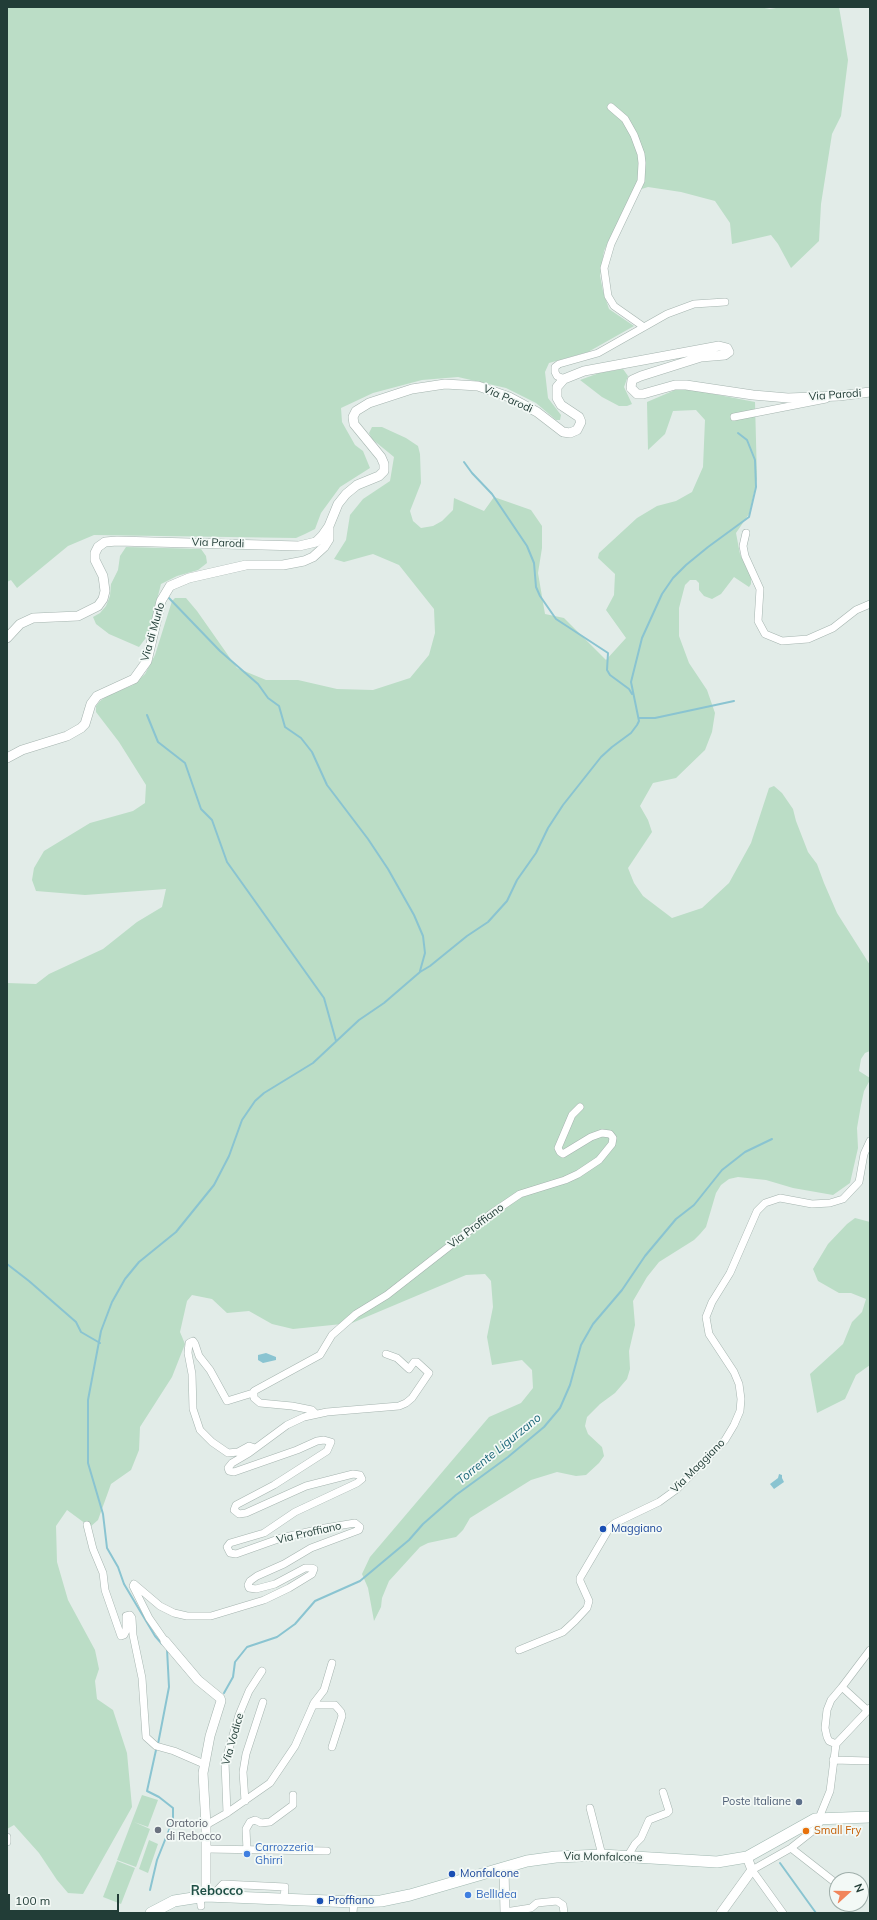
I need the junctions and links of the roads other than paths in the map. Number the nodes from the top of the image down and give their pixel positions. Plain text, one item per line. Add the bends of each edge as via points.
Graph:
1 (611, 107) dead end
2 (725, 302) dead end
3 (644, 327) junction
4 (564, 379) junction
5 (870, 392) edge
6 (839, 396) junction
7 (734, 417) dead end
8 (329, 526) junction
9 (746, 533) dead end
10 (870, 604) edge
11 (7, 638) edge
12 (7, 758) edge
13 (580, 1107) dead end
14 (870, 1141) edge
15 (386, 1354) dead end
16 (253, 1393) junction
17 (316, 1414) junction
18 (255, 1448) junction
19 (86, 1525) dead end
20 (165, 1642) joint
21 (519, 1650) dead end
22 (870, 1650) edge
23 (332, 1663) dead end
24 (262, 1671) dead end
25 (842, 1687) junction
26 (263, 1702) dead end
27 (313, 1705) junction
28 (869, 1709) edge
29 (836, 1744) junction
30 (332, 1747) dead end
31 (834, 1760) junction
32 (870, 1761) edge
33 (204, 1764) junction
34 (664, 1792) dead end
35 (293, 1795) dead end
36 (245, 1801) junction
37 (590, 1808) dead end
38 (227, 1813) junction
39 (870, 1817) edge
40 (821, 1818) junction
41 (206, 1825) junction
42 (7, 1837) edge
43 (7, 1842) edge
44 (791, 1848) junction
45 (206, 1849) junction
46 (247, 1850) junction
47 (327, 1851) dead end
48 (602, 1855) junction
49 (627, 1857) junction
50 (747, 1857) junction
51 (504, 1868) junction
52 (752, 1870) junction
53 (829, 1878) edge
54 (265, 1885) junction
55 (268, 1898) junction
56 (204, 1899) junction
57 (284, 1899) junction
58 (354, 1907) edge
59 (505, 1912) edge
60 (151, 1913) edge
61 (564, 1913) edge
62 (721, 1913) edge
63 (783, 1913) edge

1 - 3 street via 628,124 641,154 642,163 641,181 611,244 604,268 608,296 614,306
2 - 3 street via 694,304 667,314
3 - 4 street via 598,353 558,364 555,372
4 - 6 street, Via Parodi via 584,371 721,346 728,349 728,353 701,357 654,370 634,378 631,388 639,394 680,384 788,398
4 - 8 street, Via Parodi via 557,387 557,398 561,405 579,417 580,422 577,430 570,433 563,432 537,412 509,398 470,384 420,386 363,406 355,413 354,424 381,457 384,468 379,476 357,485 346,494 338,504
5 - 6 street, Via Parodi
6 - 7 street
8 - 11 street, Via Parodi via 316,542 299,546 105,542 95,553 105,591 98,606 78,616 33,618 20,624
8 - 12 street, Via di Murlo via 329,539 324,548 304,561 283,565 246,565 189,578 170,586 161,601 147,661 134,678 97,696 81,728 67,736 22,750
9 - 10 street via 743,546 760,589 758,621 765,634 782,641 808,639 833,628 856,610
13 - 16 street, Via Proffiano via 572,1115 558,1148 563,1154 591,1136 610,1134 613,1138 612,1144 599,1160 565,1180 520,1194 387,1295 356,1314 332,1335 320,1355 265,1383
14 - 21 street, Via Maggiano via 864,1154 859,1182 843,1199 812,1204 780,1198 765,1203 758,1211 730,1273 706,1317 709,1334 734,1372 738,1384 740,1411 734,1425 725,1440 677,1489 659,1502 610,1527 580,1578 589,1601 587,1608 575,1621 563,1632
15 - 17 street, Via Proffiano via 397,1358 409,1369 415,1362 428,1371 429,1376 412,1398 399,1406
16 - 17 street, Via Proffiano via 254,1398 260,1403 292,1406 312,1410
16 - 18 street, Via Proffiano via 227,1401 195,1344 193,1341 189,1343 193,1409 200,1430 228,1453 238,1452 249,1446
17 - 18 street, Via Proffiano via 294,1421
18 - 20 street, Via Proffiano via 232,1463 228,1470 234,1472 317,1441 327,1440 331,1444 326,1451 274,1485 236,1505 234,1510 239,1514 306,1486 353,1474 362,1478 358,1483 295,1512 264,1533 230,1543 227,1546 228,1551 236,1554 281,1538 326,1528 356,1523 360,1529 353,1534 322,1543 257,1576 250,1581 248,1587 252,1590 264,1587 302,1569 313,1568 314,1572 309,1576 264,1600 211,1616 174,1613 160,1606 134,1584 149,1618
19 - 33 street via 121,1636 126,1631 126,1616 130,1615 132,1618 142,1678 146,1737 156,1746
20 - 33 street, Via Proffiano via 198,1680 221,1700
22 - 25 street
23 - 27 street via 324,1690
24 - 38 street, Via Vodice via 248,1691 225,1762
25 - 28 street
25 - 29 street via 831,1700 825,1728 829,1741
26 - 36 street via 246,1754
27 - 30 street via 335,1705 341,1712
27 - 36 street via 295,1746 278,1773 270,1783
28 - 29 street
29 - 31 street
31 - 32 street
31 - 40 street via 830,1791
33 - 41 street, Via Proffiano
34 - 49 street via 669,1811 648,1820 641,1838
35 - 46 street via 293,1806 270,1822 250,1822 246,1829
36 - 38 street
37 - 48 street
38 - 41 street
39 - 40 main road, Via Monfalcone
40 - 44 street via 815,1829
40 - 50 main road, Via Monfalcone via 808,1821
41 - 45 street, Via Proffiano
42 - 43 street
44 - 52 street
44 - 53 street
45 - 46 street
45 - 56 street, Via Proffiano
46 - 47 street
48 - 49 main road, Via Monfalcone
48 - 51 main road, Via Monfalcone via 546,1858
49 - 50 main road, Via Monfalcone via 717,1862
50 - 52 street
51 - 58 main road, Via Monfalcone via 410,1895
51 - 59 street
52 - 62 street
52 - 63 street
54 - 55 street
54 - 56 street via 224,1884
54 - 57 street via 285,1887
55 - 56 main road, Via Monfalcone
55 - 57 main road, Via Monfalcone
56 - 60 main road, Via Monfalcone via 174,1901
57 - 58 main road, Via Monfalcone
59 - 61 street via 531,1908 537,1903 557,1901 563,1905

